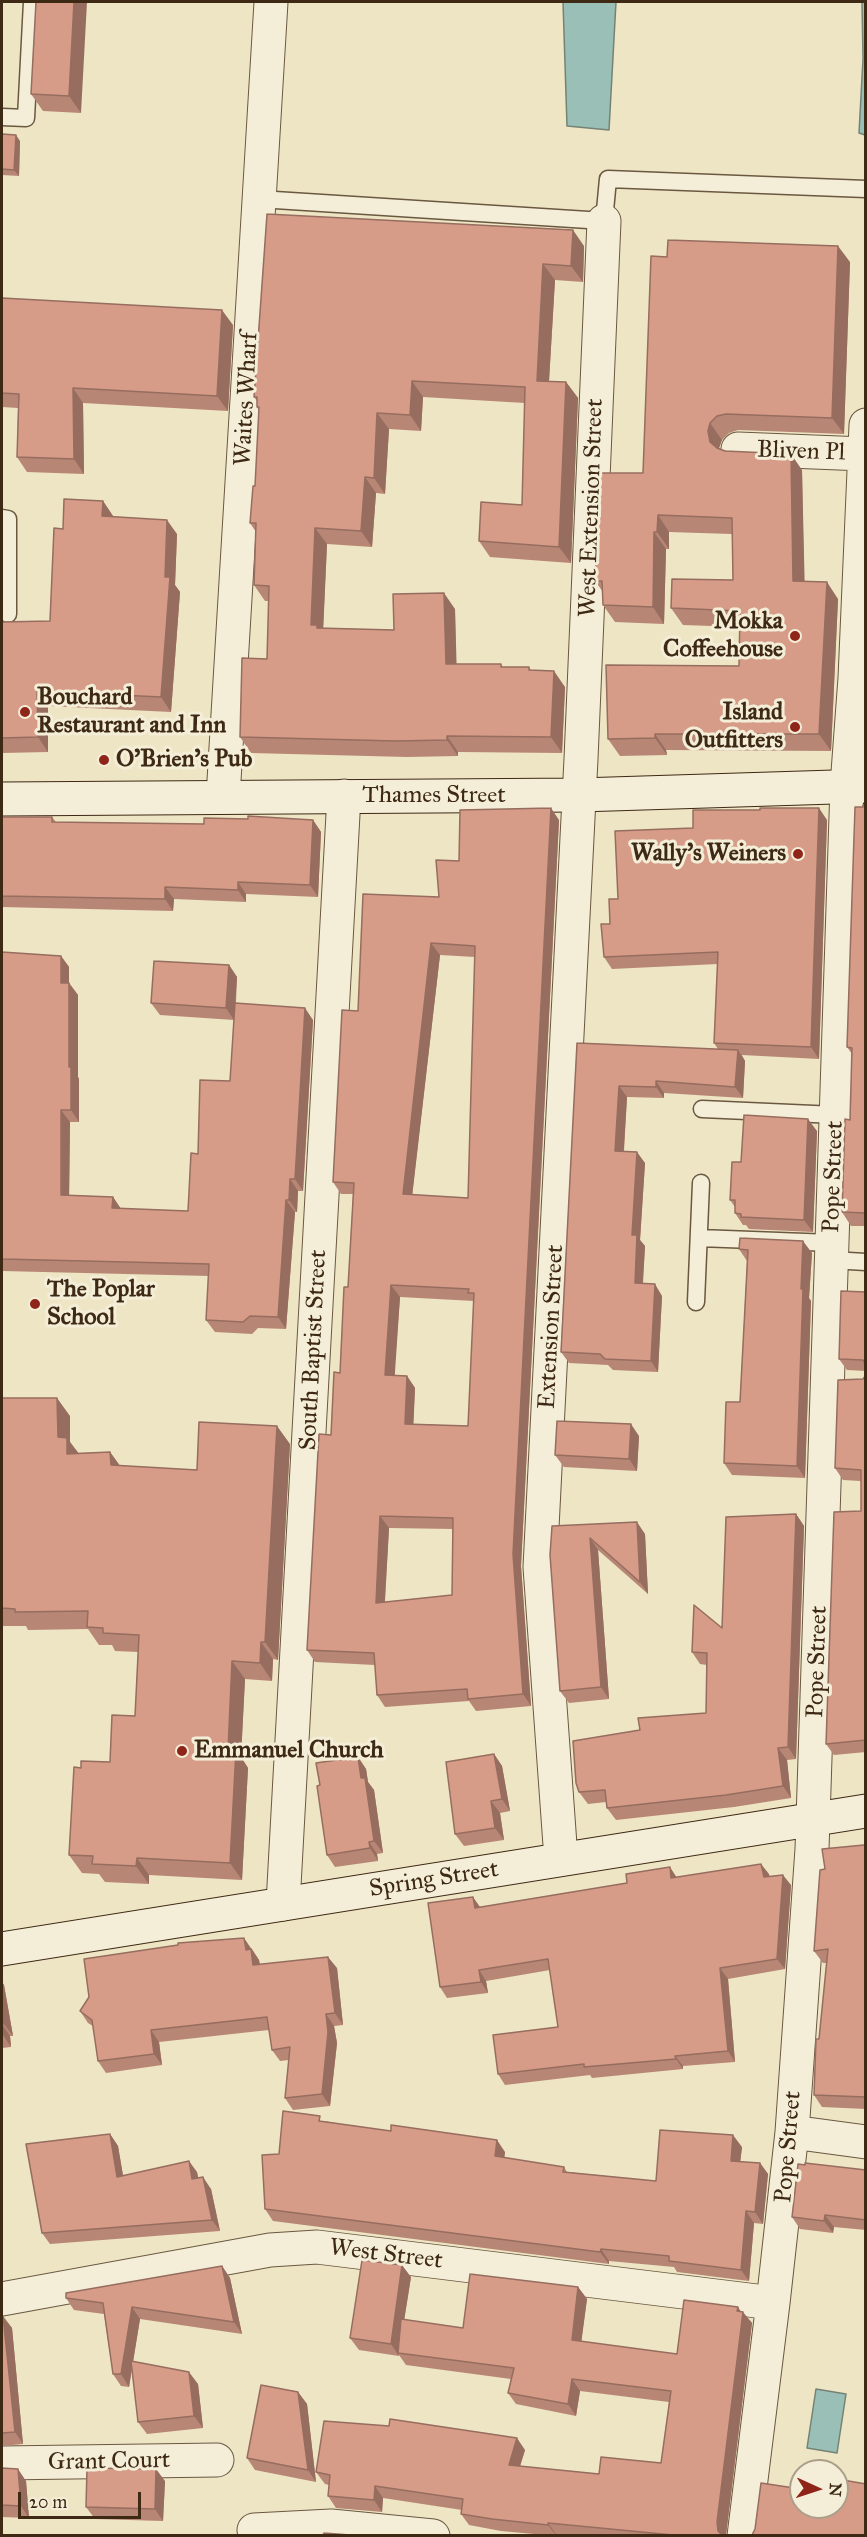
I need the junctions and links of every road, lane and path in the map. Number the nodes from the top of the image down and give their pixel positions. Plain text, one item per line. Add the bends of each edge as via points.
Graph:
1 (32, 2) edge
2 (271, 2) edge
3 (2, 117) edge
4 (866, 189) edge
5 (259, 199) junction
6 (604, 221) junction
7 (865, 439) edge
8 (738, 449) edge
9 (2, 518) edge
10 (8, 614) dead end
11 (860, 677) edge
12 (856, 786) edge
13 (579, 795) junction
14 (223, 796) junction
15 (344, 796) junction
16 (2, 799) edge
17 (702, 1109) dead end
18 (836, 1115) junction
19 (701, 1183) dead end
20 (699, 1238) junction
21 (866, 1262) edge
22 (836, 1272) junction
23 (696, 1302) dead end
24 (866, 1811) edge
25 (812, 1818) junction
26 (561, 1859) junction
27 (283, 1904) junction
28 (2, 1949) edge
29 (792, 2132) junction
30 (866, 2142) edge
31 (2, 2299) edge
32 (773, 2303) junction
33 (218, 2460) dead end
34 (2, 2463) edge
35 (254, 2530) dead end
36 (433, 2535) edge
37 (744, 2535) edge

1 - 3 lane via 26,118
2 - 5 street, Waites Wharf
4 - 6 lane via 608,179
5 - 6 lane
5 - 14 street, Waites Wharf
6 - 13 street, West Extension Street
7 - 8 street, Bliven Pl
7 - 11 street, Pope Street
9 - 10 lane via 8,519
11 - 12 street, Pope Street
12 - 13 street, Thames Street
12 - 18 street, Pope Street
13 - 15 street, Thames Street
13 - 26 street, Extension Street via 540,1567
14 - 15 street, Thames Street
14 - 16 street, Thames Street
15 - 27 street, South Baptist Street
17 - 18 lane
18 - 22 street, Pope Street
19 - 20 lane
20 - 22 lane
20 - 23 lane
21 - 22 lane
22 - 25 street, Pope Street via 836,1380
24 - 25 street, Spring Street
25 - 26 street, Spring Street
25 - 29 street, Pope Street
26 - 27 street, Spring Street
27 - 28 street, Spring Street
29 - 30 street
29 - 32 street, Pope Street
31 - 32 street, West Street via 270,2250 317,2247
32 - 37 street, Pope Street
33 - 34 street, Grant Court
35 - 36 street via 331,2526

